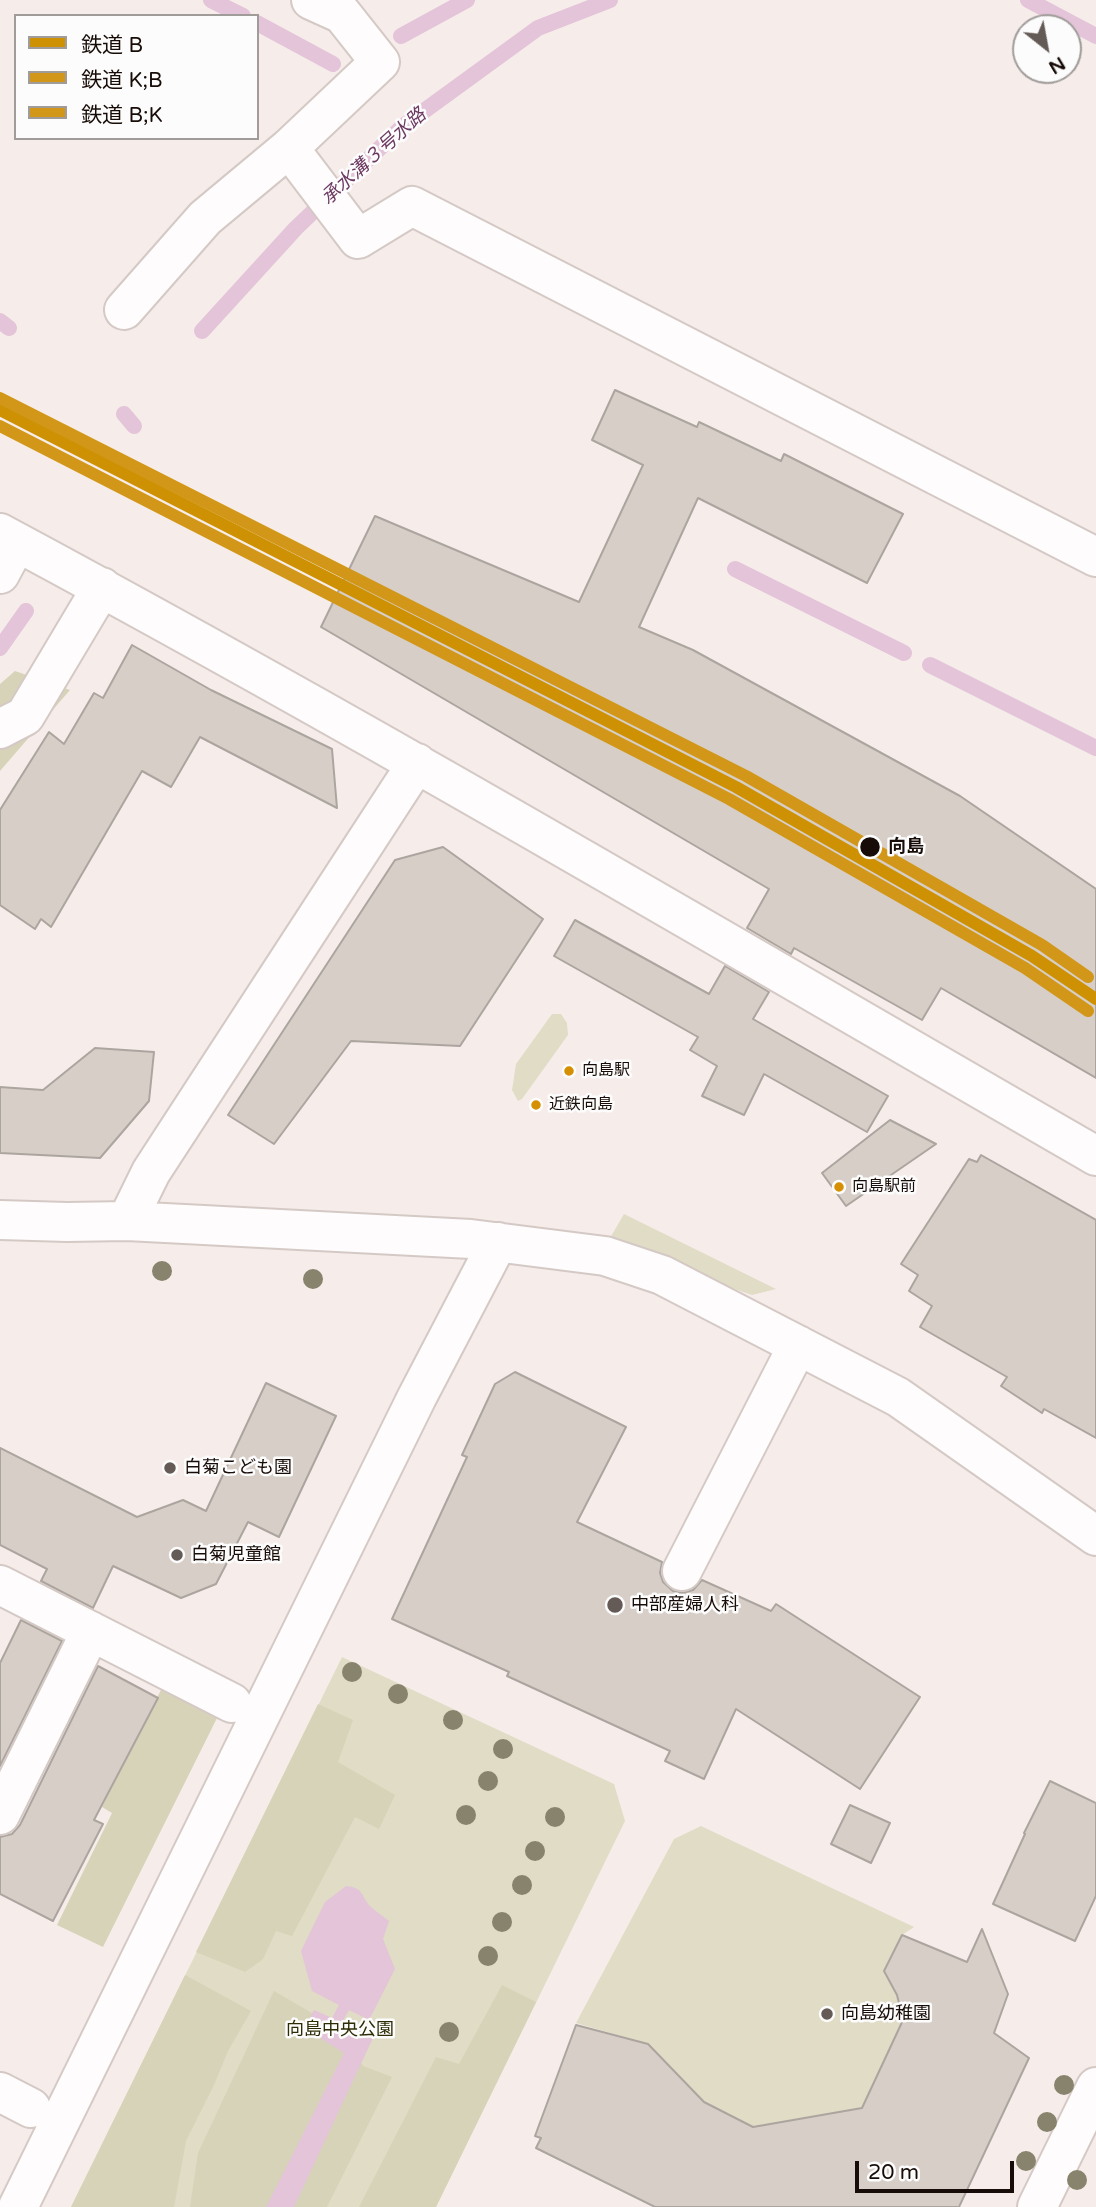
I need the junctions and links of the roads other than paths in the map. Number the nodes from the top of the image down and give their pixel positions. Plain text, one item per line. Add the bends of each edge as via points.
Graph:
1 (311, 0) edge
2 (293, 153) junction
3 (124, 310) dead end
4 (11, 550) edge
5 (1096, 557) edge
6 (102, 587) junction
7 (0, 729) edge
8 (417, 762) junction
9 (1096, 1156) edge
10 (0, 1220) edge
11 (127, 1221) junction
12 (498, 1242) junction
13 (798, 1345) junction
14 (1096, 1536) edge
15 (682, 1571) dead end
16 (0, 1585) edge
17 (91, 1631) junction
18 (232, 1703) dead end
19 (0, 1815) edge
20 (1096, 2087) edge
21 (18, 2207) edge
22 (1037, 2207) edge

1 - 2 street via 342,14 380,62
2 - 3 street via 205,218
2 - 5 street via 358,239 412,206
4 - 6 street
6 - 7 street via 25,716
6 - 8 street
8 - 9 street
8 - 11 street via 150,1172
10 - 11 street
11 - 12 street
12 - 13 street via 605,1256 662,1275
12 - 21 street via 386,1459
13 - 14 street via 898,1397
13 - 15 street
16 - 17 street
17 - 18 street
17 - 19 street
20 - 22 street

